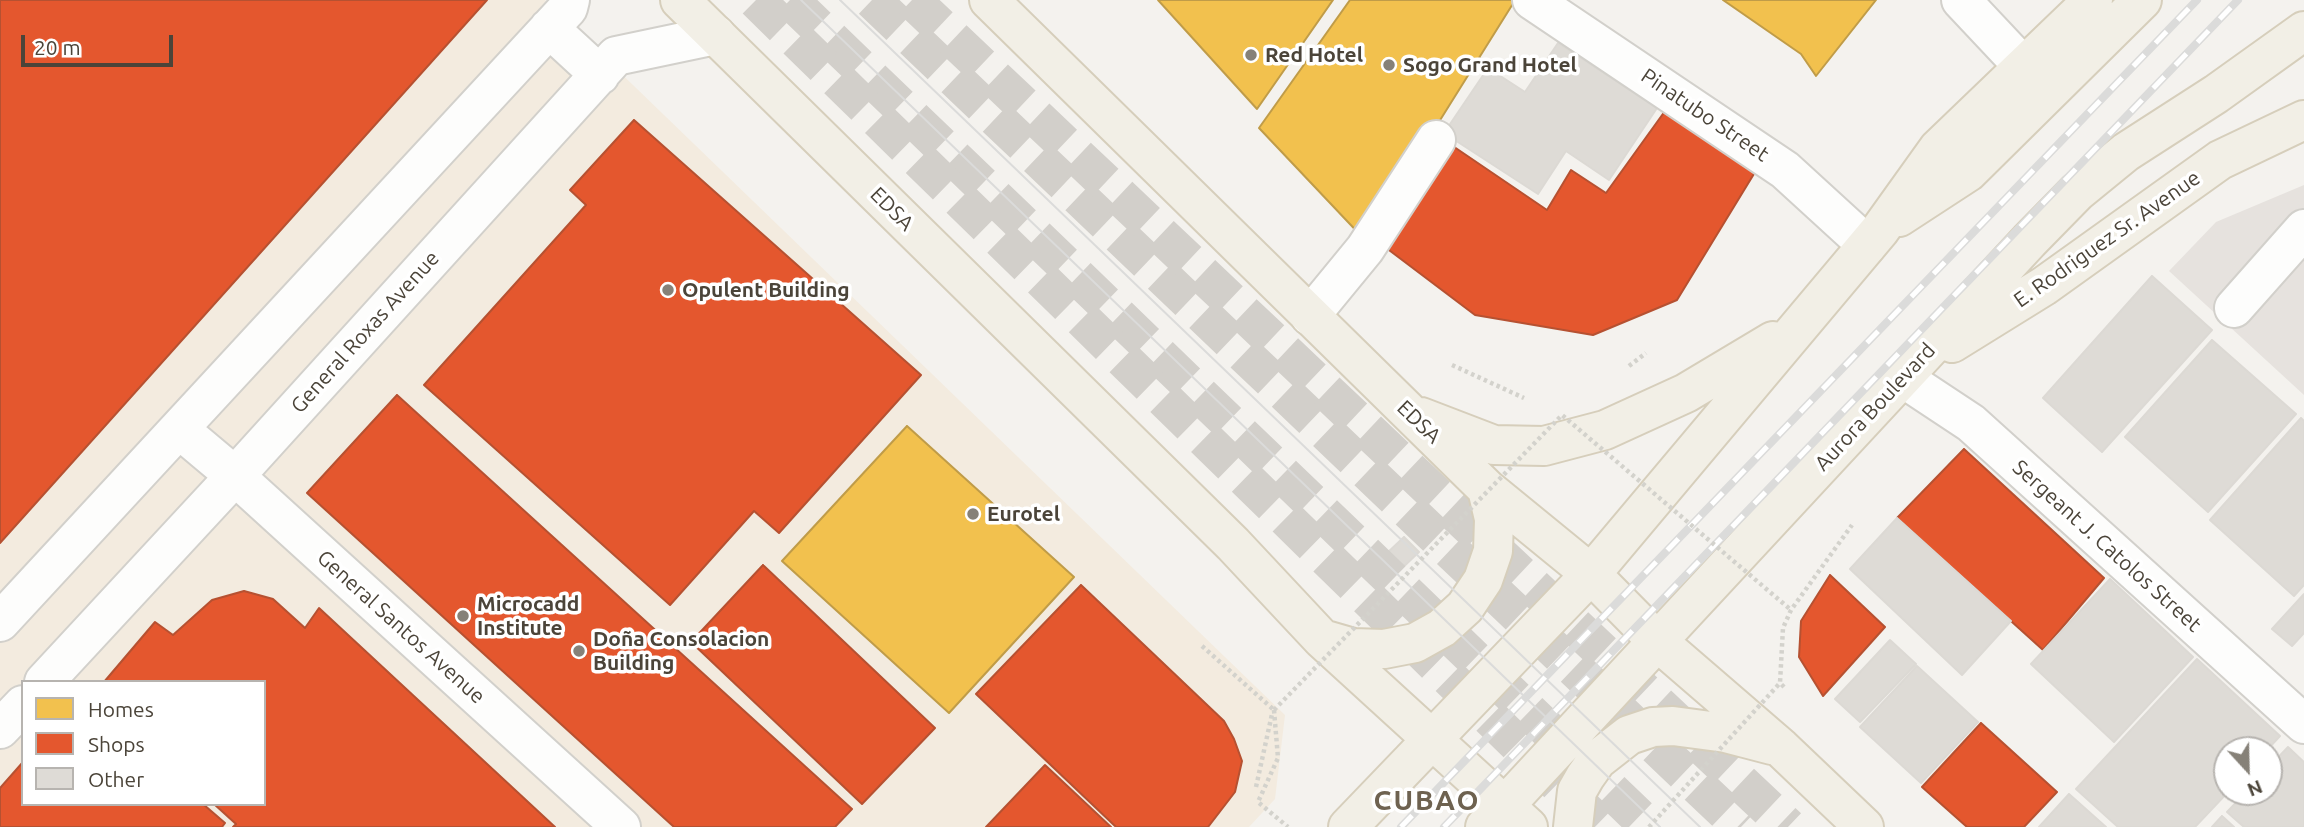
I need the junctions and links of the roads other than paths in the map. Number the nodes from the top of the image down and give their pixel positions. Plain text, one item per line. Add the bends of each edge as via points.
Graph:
1 (680, 0) edge
2 (989, 0) edge
3 (1532, 0) edge
4 (1961, 0) edge
5 (2093, 0) edge
6 (2142, 0) edge
7 (559, 14) edge
8 (2304, 32) edge
9 (716, 35) junction
10 (2064, 52) junction
11 (2024, 67) junction
12 (600, 75) junction
13 (2304, 120) edge
14 (1436, 140) dead end
15 (2304, 229) edge
16 (1873, 237) junction
17 (2234, 308) dead end
18 (1310, 316) junction
19 (1799, 326) junction
20 (1909, 372) junction
21 (1411, 414) junction
22 (179, 429) junction
23 (235, 476) junction
24 (1487, 489) junction
25 (1591, 574) junction
26 (0, 622) edge
27 (1322, 639) junction
28 (1657, 641) junction
29 (46, 680) edge
30 (21, 707) edge
31 (2304, 724) edge
32 (0, 729) edge
33 (1433, 741) junction
34 (1781, 748) junction
35 (1506, 820) edge
36 (621, 827) edge
37 (1348, 827) edge
38 (1573, 827) edge
39 (1864, 827) edge

1 - 9 main road, EDSA
2 - 18 main road, EDSA
3 - 16 street, Pinatubo Street via 1785,170
4 - 11 street
5 - 10 main road
6 - 10 main road
7 - 12 street
7 - 22 street
8 - 20 main road, Aurora Boulevard via 2126,152 2077,192
9 - 12 street, General Roxas Avenue via 616,56
9 - 27 main road, EDSA via 1233,544
10 - 11 main road
10 - 16 main road via 1968,172
11 - 16 main road via 1938,149
12 - 23 street, General Roxas Avenue
13 - 20 main road, E. Rodriguez Sr. Avenue via 2220,160 2044,286
14 - 18 street via 1365,249
15 - 17 street
16 - 19 main road
18 - 21 main road, EDSA
19 - 21 main road via 1686,393 1605,430 1545,446 1494,444
19 - 25 main road
20 - 28 main road, Aurora Boulevard
20 - 31 street, Sergeant J. Catolos Street
21 - 24 main road, EDSA
22 - 23 street, General Santos Avenue
22 - 26 street
23 - 29 street, General Roxas Avenue
23 - 36 street, General Santos Avenue
24 - 25 main road, EDSA
24 - 27 main road via 1494,519 1493,551 1483,580 1465,607 1442,628 1415,643 1384,649 1353,648
25 - 28 main road, EDSA
25 - 33 main road
27 - 33 main road, EDSA
28 - 34 main road, EDSA
28 - 35 main road, Aurora Boulevard
30 - 32 street
33 - 35 main road, EDSA
33 - 37 main road
34 - 38 main road via 1727,733 1673,726 1653,726 1629,735 1597,760 1585,776 1577,792
34 - 39 main road, EDSA

